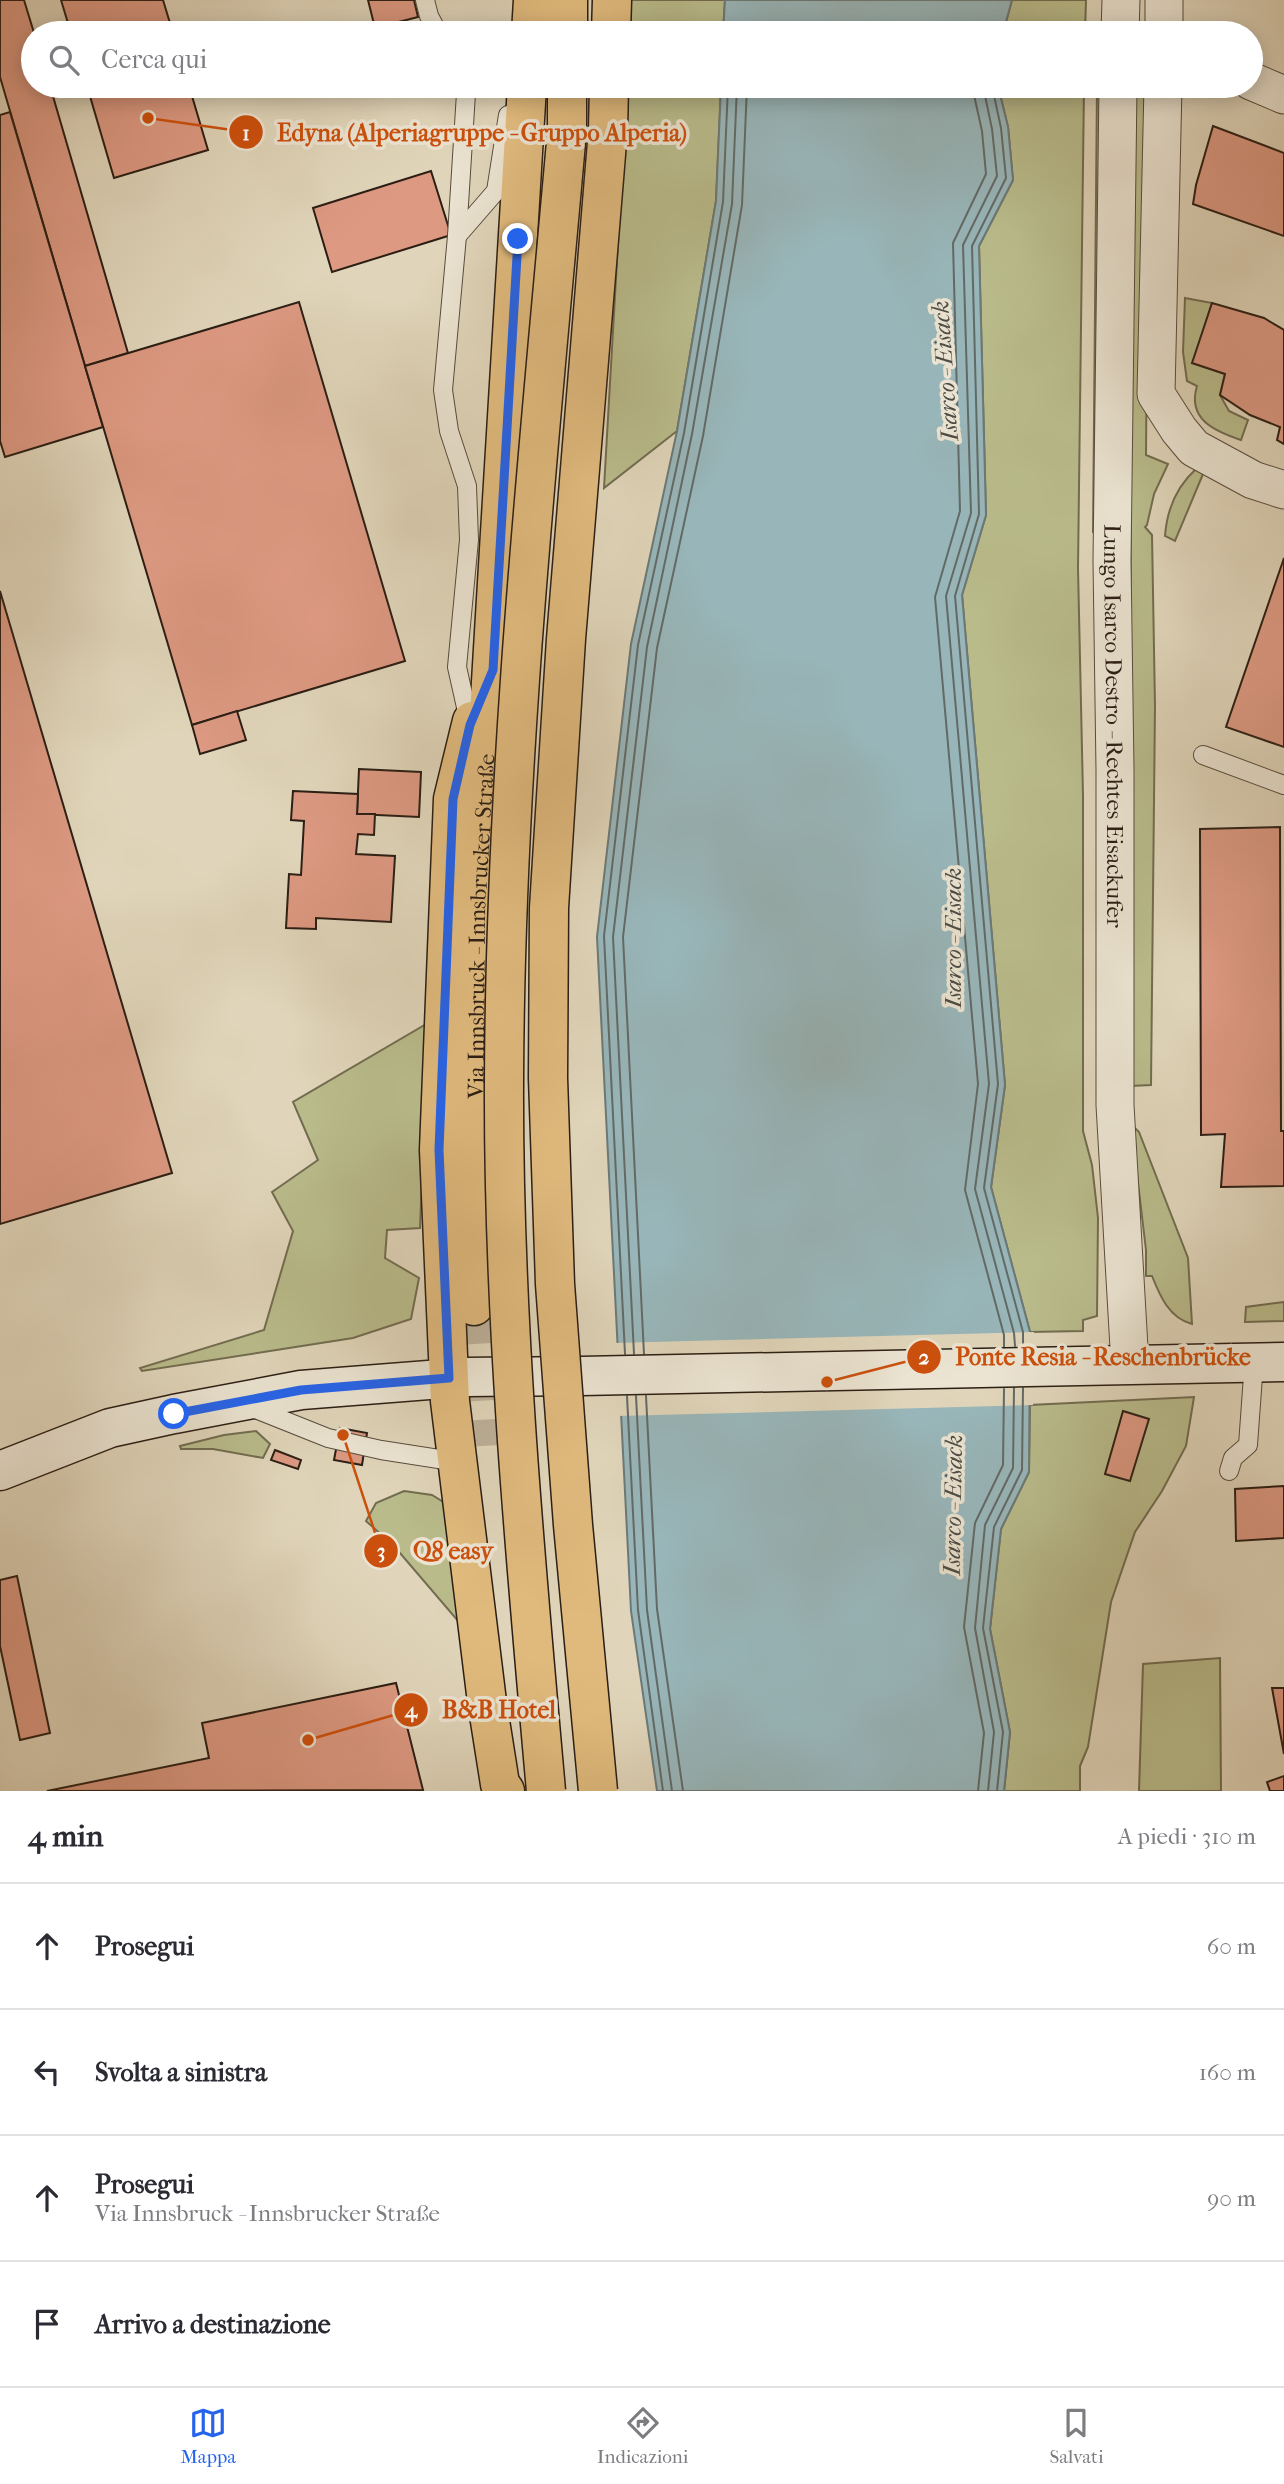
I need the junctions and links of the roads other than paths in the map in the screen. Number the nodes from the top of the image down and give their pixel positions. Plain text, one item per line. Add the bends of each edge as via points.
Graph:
1 (425, 0) edge
2 (533, 0) edge
3 (568, 0) edge
4 (612, 0) edge
5 (1121, 0) edge
6 (1164, 0) edge
7 (432, 21) edge
8 (532, 21) edge
9 (568, 21) edge
10 (611, 21) edge
11 (1120, 21) edge
12 (1164, 21) edge
13 (1263, 86) edge
14 (1284, 95) edge
15 (466, 98) edge
16 (512, 98) edge
17 (526, 98) edge
18 (567, 98) edge
19 (609, 98) edge
20 (1118, 98) edge
21 (1163, 98) edge
22 (457, 236) junction
23 (1284, 490) edge
24 (493, 670) junction
25 (470, 725) junction
26 (1203, 755) dead end
27 (1284, 785) edge
28 (474, 1306) tunnel mouth
29 (1269, 1362) edge
30 (1130, 1365) junction
31 (449, 1378) junction
32 (236, 1402) junction
33 (470, 1454) junction
34 (0, 1471) edge
35 (1229, 1471) dead end
36 (505, 1791) edge
37 (520, 1791) edge
38 (546, 1791) edge
39 (598, 1791) edge

1 - 7 lane
2 - 8 main road
3 - 9 main road
4 - 10 main road
5 - 11 street
6 - 12 street
13 - 14 street
15 - 22 lane
16 - 22 lane via 496,191
17 - 24 main road, Via Innsbruck - Innsbrucker Straße
18 - 38 main road, bridge via 522,634 507,904 504,1083 507,1281
19 - 39 main road, bridge via 548,908 555,1283
20 - 30 street, Lungo Isarco Destro - Rechtes Eisackufer via 1112,547 1115,1105
21 - 23 street via 1156,394 1194,448 1253,480
22 - 25 lane via 443,390 449,431 467,485 469,540 457,667
24 - 25 main road
24 - 28 main road, Via Innsbruck - Innsbrucker Straße via 477,915
25 - 31 main road via 453,799 440,1137
26 - 27 lane
29 - 30 main road
29 - 35 lane via 1248,1446 1233,1458
30 - 31 main road
31 - 32 main road via 301,1390
31 - 33 main road
32 - 33 lane via 328,1438 381,1450
32 - 34 main road via 110,1428
33 - 36 main road via 487,1702 500,1784
33 - 37 main road

